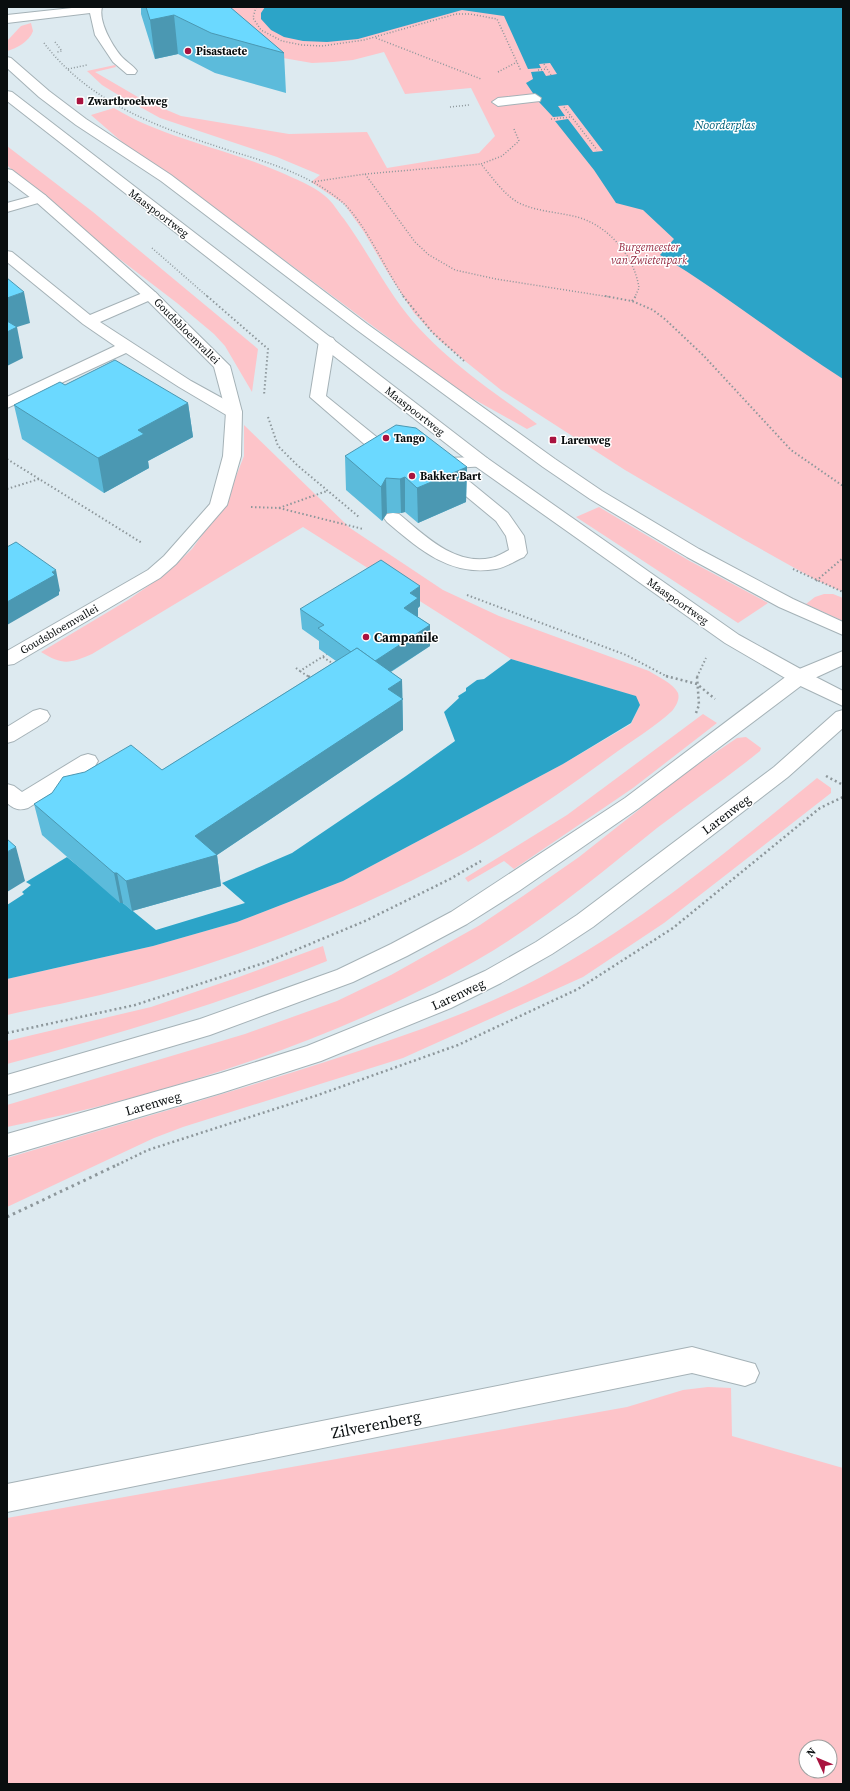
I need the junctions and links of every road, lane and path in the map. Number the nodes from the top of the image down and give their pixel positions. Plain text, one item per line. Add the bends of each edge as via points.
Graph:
1 (256, 7) edge
2 (95, 8) edge
3 (7, 19) edge
4 (42, 38) dead end
5 (375, 38) junction
6 (7, 62) edge
7 (518, 62) junction
8 (544, 64) dead end
9 (131, 71) dead end
10 (522, 71) dead end
11 (551, 75) dead end
12 (486, 79) junction
13 (7, 95) edge
14 (535, 98) dead end
15 (498, 102) junction
16 (563, 106) dead end
17 (571, 117) junction
18 (559, 118) dead end
19 (597, 150) dead end
20 (480, 164) junction
21 (7, 173) edge
22 (364, 174) junction
23 (311, 182) junction
24 (40, 198) junction
25 (7, 208) edge
26 (7, 255) edge
27 (150, 295) junction
28 (632, 301) junction
29 (88, 322) junction
30 (327, 341) junction
31 (127, 346) junction
32 (465, 362) dead end
33 (7, 403) edge
34 (234, 412) junction
35 (7, 459) edge
36 (480, 462) junction
37 (438, 463) junction
38 (40, 479) junction
39 (843, 486) edge
40 (7, 489) edge
41 (328, 490) dead end
42 (218, 505) junction
43 (279, 508) junction
44 (393, 518) dead end
45 (363, 529) dead end
46 (843, 558) edge
47 (170, 560) junction
48 (843, 592) edge
49 (843, 629) edge
50 (327, 654) edge
51 (707, 656) dead end
52 (323, 657) junction
53 (843, 658) edge
54 (7, 659) edge
55 (296, 668) dead end
56 (341, 669) edge
57 (300, 671) junction
58 (799, 677) junction
59 (318, 683) edge
60 (697, 684) junction
61 (843, 699) edge
62 (718, 701) dead end
63 (40, 716) dead end
64 (693, 716) dead end
65 (843, 717) edge
66 (7, 736) edge
67 (88, 761) dead end
68 (824, 775) dead end
69 (843, 785) edge
70 (7, 791) edge
71 (483, 859) dead end
72 (7, 1033) edge
73 (7, 1085) edge
74 (7, 1145) edge
75 (745, 1373) dead end
76 (7, 1498) edge

1 - 5 path via 254,24 269,35 293,43 326,45
2 - 3 street
2 - 9 street via 101,35 117,58
4 - 23 path via 83,83 134,115 161,128 242,153
5 - 7 path via 461,13 497,19
5 - 12 path via 475,78
6 - 49 street via 80,122 166,178 362,327 566,475 693,553 786,603
7 - 10 path
7 - 12 path
8 - 11 path
12 - 15 path
13 - 30 street, Maaspoortweg
14 - 15 street
15 - 20 path via 519,141 509,152 495,161
16 - 17 path
17 - 18 path
17 - 19 path
20 - 22 path
20 - 28 path via 517,203 537,210 580,217 591,221 611,236 631,261 638,281 639,289
21 - 24 street, Goudsbloemvallei
22 - 23 path
22 - 28 path via 415,242 429,255 455,270
23 - 32 path via 344,204 414,312 439,340
24 - 25 street
24 - 27 street, Goudsbloemvallei
26 - 29 street
27 - 29 street
27 - 34 street, Goudsbloemvallei via 222,366
28 - 39 path via 653,310 666,320 703,354 791,450
29 - 31 street
30 - 36 street, Maaspoortweg
30 - 37 street via 318,397 384,452 428,456
31 - 33 street
31 - 34 street
34 - 42 street, Goudsbloemvallei via 232,456
35 - 38 path
36 - 37 street
36 - 58 street, Maaspoortweg via 711,624
37 - 44 street via 502,517 515,536 518,553 496,563 479,565 457,561 430,549
38 - 40 path
38 - 47 path
41 - 43 path
42 - 43 path
42 - 47 street, Goudsbloemvallei
43 - 45 path
46 - 48 path via 816,580
47 - 54 street, Goudsbloemvallei via 154,574
50 - 52 path
51 - 60 path via 697,676
52 - 56 path
52 - 57 path
53 - 58 street
55 - 57 path
57 - 59 path
58 - 61 street, Maaspoortweg
58 - 73 street via 632,803 459,918 399,950 345,976 202,1028
60 - 62 path
60 - 64 path via 699,705
63 - 66 street
65 - 74 street, Larenweg via 781,772 585,921 493,978 313,1054
67 - 70 street via 21,803
68 - 69 path
71 - 72 path via 450,879 364,921 267,962 135,1005
75 - 76 street, Zilverenberg via 692,1360

